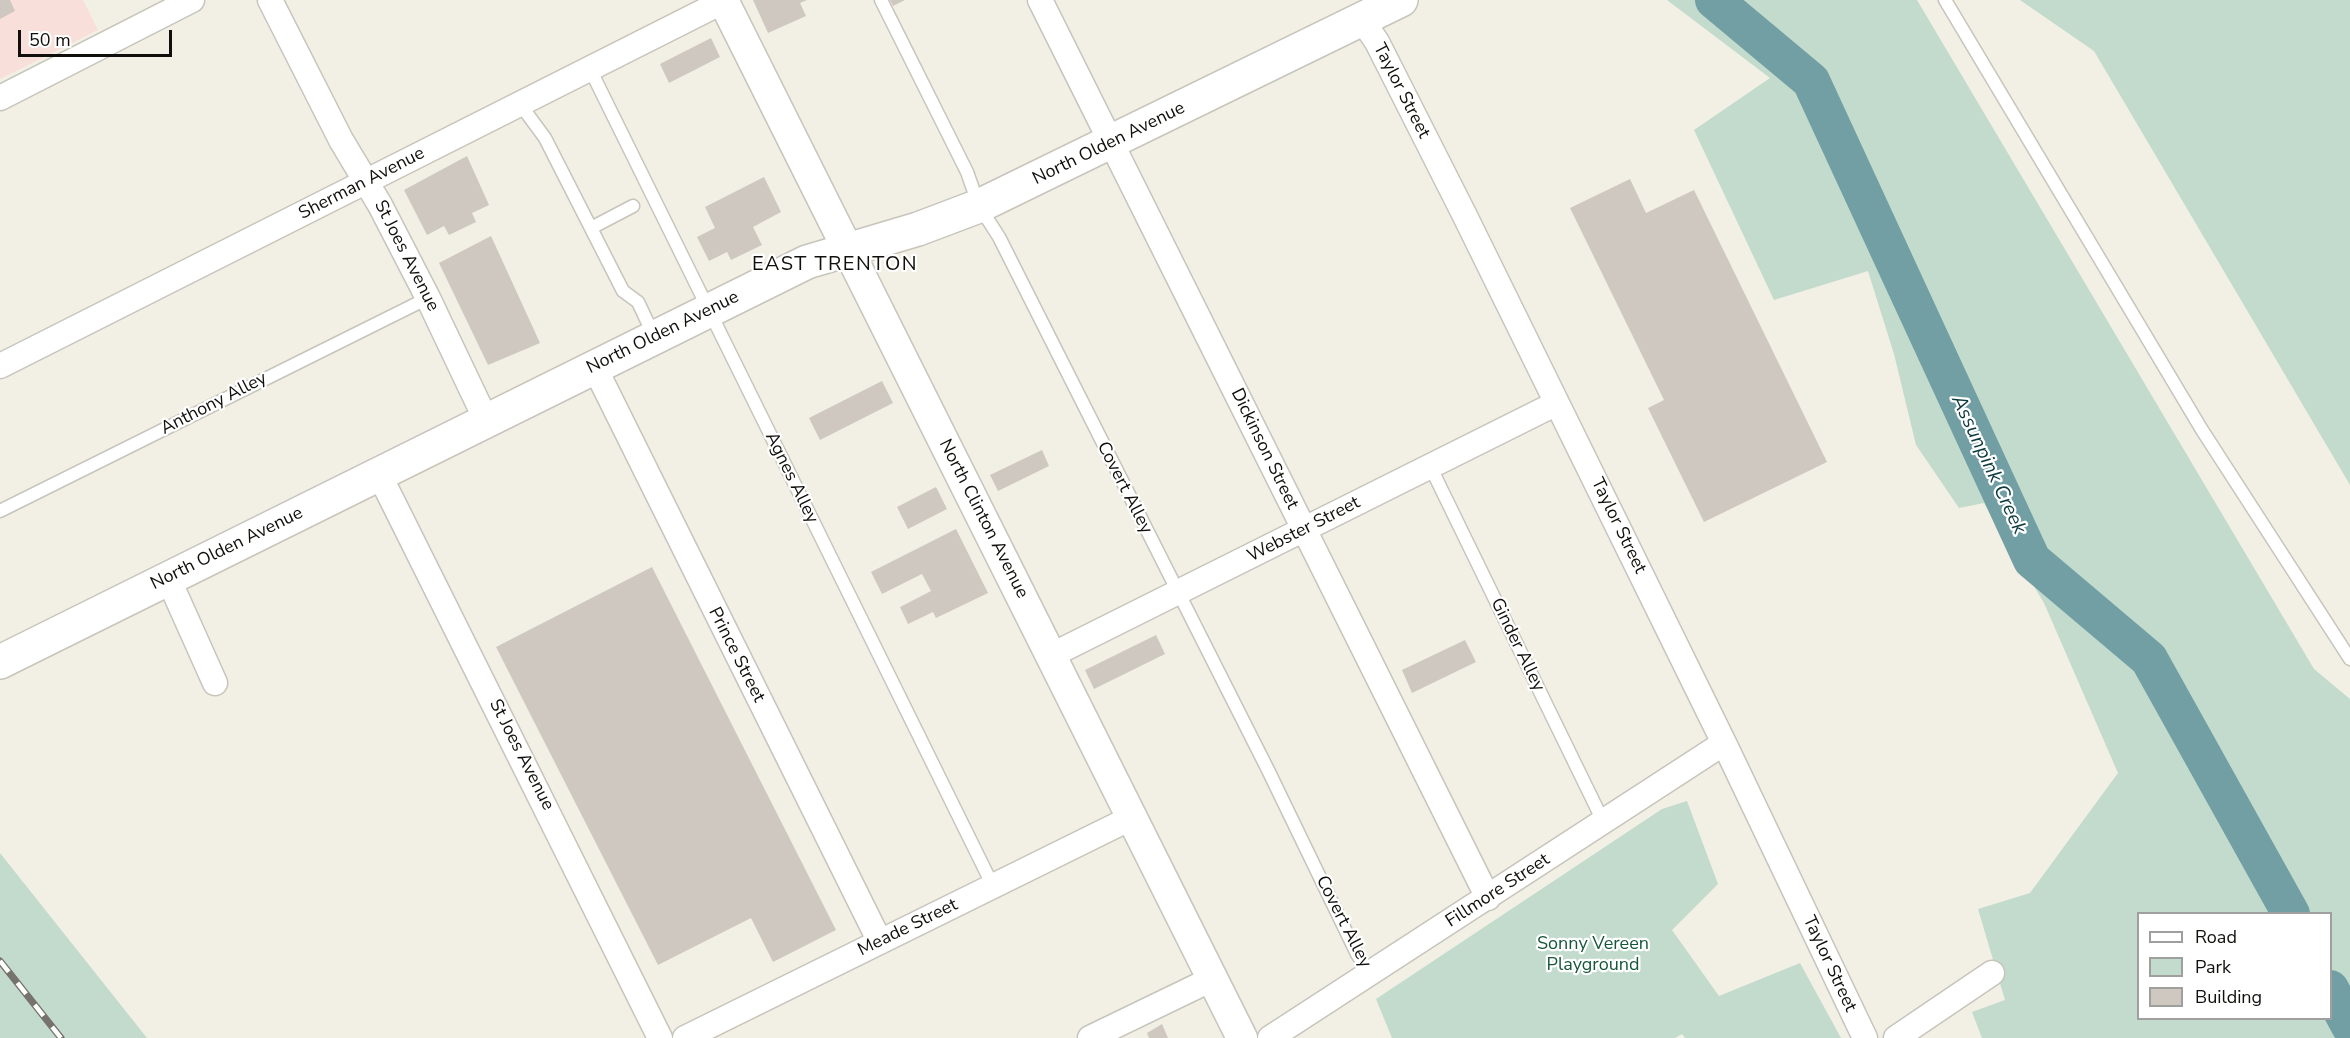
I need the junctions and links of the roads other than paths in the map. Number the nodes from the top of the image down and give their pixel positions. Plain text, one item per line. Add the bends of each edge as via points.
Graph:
1 (192, 0) edge
2 (270, 0) edge
3 (881, 0) edge
4 (1040, 0) edge
5 (1945, 0) edge
6 (724, 1) edge
7 (1372, 8) edge
8 (590, 69) junction
9 (0, 98) edge
10 (520, 104) junction
11 (1109, 143) junction
12 (366, 182) junction
13 (633, 206) dead end
14 (979, 206) junction
15 (591, 228) junction
16 (850, 249) junction
17 (428, 298) junction
18 (708, 312) junction
19 (655, 337) junction
20 (0, 366) edge
21 (594, 366) junction
22 (1557, 403) junction
23 (486, 420) junction
24 (1431, 468) junction
25 (379, 474) junction
26 (0, 511) edge
27 (1304, 530) junction
28 (168, 578) junction
29 (1178, 593) junction
30 (1052, 655) junction
31 (2350, 659) edge
32 (0, 662) edge
33 (215, 683) dead end
34 (1724, 743) junction
35 (1131, 818) junction
36 (1603, 821) junction
37 (993, 886) junction
38 (1488, 898) junction
39 (880, 942) junction
40 (1992, 973) dead end
41 (1370, 974) junction
42 (1212, 979) junction
43 (660, 1038) edge
44 (686, 1038) edge
45 (1090, 1038) edge
46 (1242, 1038) edge
47 (1270, 1038) edge
48 (1864, 1038) edge
49 (1896, 1038) edge

1 - 9 street
2 - 12 street, St Joes Avenue
3 - 14 lane, Covert Alley via 967,172
4 - 11 street, Dickinson Street
5 - 31 lane via 2202,430
6 - 8 street, Sherman Avenue
6 - 16 street, North Clinton Avenue
7 - 11 main road, North Olden Avenue
7 - 22 street, Taylor Street via 1387,62
8 - 10 street, Sherman Avenue
8 - 18 lane, Agnes Alley
10 - 12 street, Sherman Avenue
10 - 15 lane via 545,138
11 - 14 main road, North Olden Avenue
11 - 27 street, Dickinson Street
12 - 17 street, St Joes Avenue
12 - 20 street, Sherman Avenue
13 - 15 lane
14 - 16 main road, North Olden Avenue
14 - 29 lane, Covert Alley via 999,237
15 - 19 lane via 623,291 638,302
16 - 18 main road, North Olden Avenue via 807,262
16 - 30 street, North Clinton Avenue
17 - 23 street, St Joes Avenue
17 - 26 lane, Anthony Alley
18 - 19 main road, North Olden Avenue
18 - 37 lane, Agnes Alley
19 - 21 main road, North Olden Avenue
21 - 23 main road, North Olden Avenue
21 - 39 street, Prince Street
22 - 24 street, Webster Street
22 - 34 street, Taylor Street
23 - 25 main road, North Olden Avenue
24 - 27 street, Webster Street
24 - 36 lane, Ginder Alley
25 - 28 main road, North Olden Avenue
25 - 43 street, St Joes Avenue
27 - 29 street, Webster Street
27 - 38 street, Dickinson Street
28 - 32 main road, North Olden Avenue
28 - 33 street
29 - 30 street, Webster Street
29 - 41 lane, Covert Alley
30 - 35 street, North Clinton Avenue
34 - 36 street, Fillmore Street
34 - 48 street, Taylor Street
35 - 37 street, Meade Street
35 - 42 street, North Clinton Avenue
36 - 38 street, Fillmore Street
37 - 39 street, Meade Street
38 - 41 street, Fillmore Street
39 - 44 street, Meade Street
40 - 49 street
41 - 47 street, Fillmore Street
42 - 45 street
42 - 46 street, North Clinton Avenue

